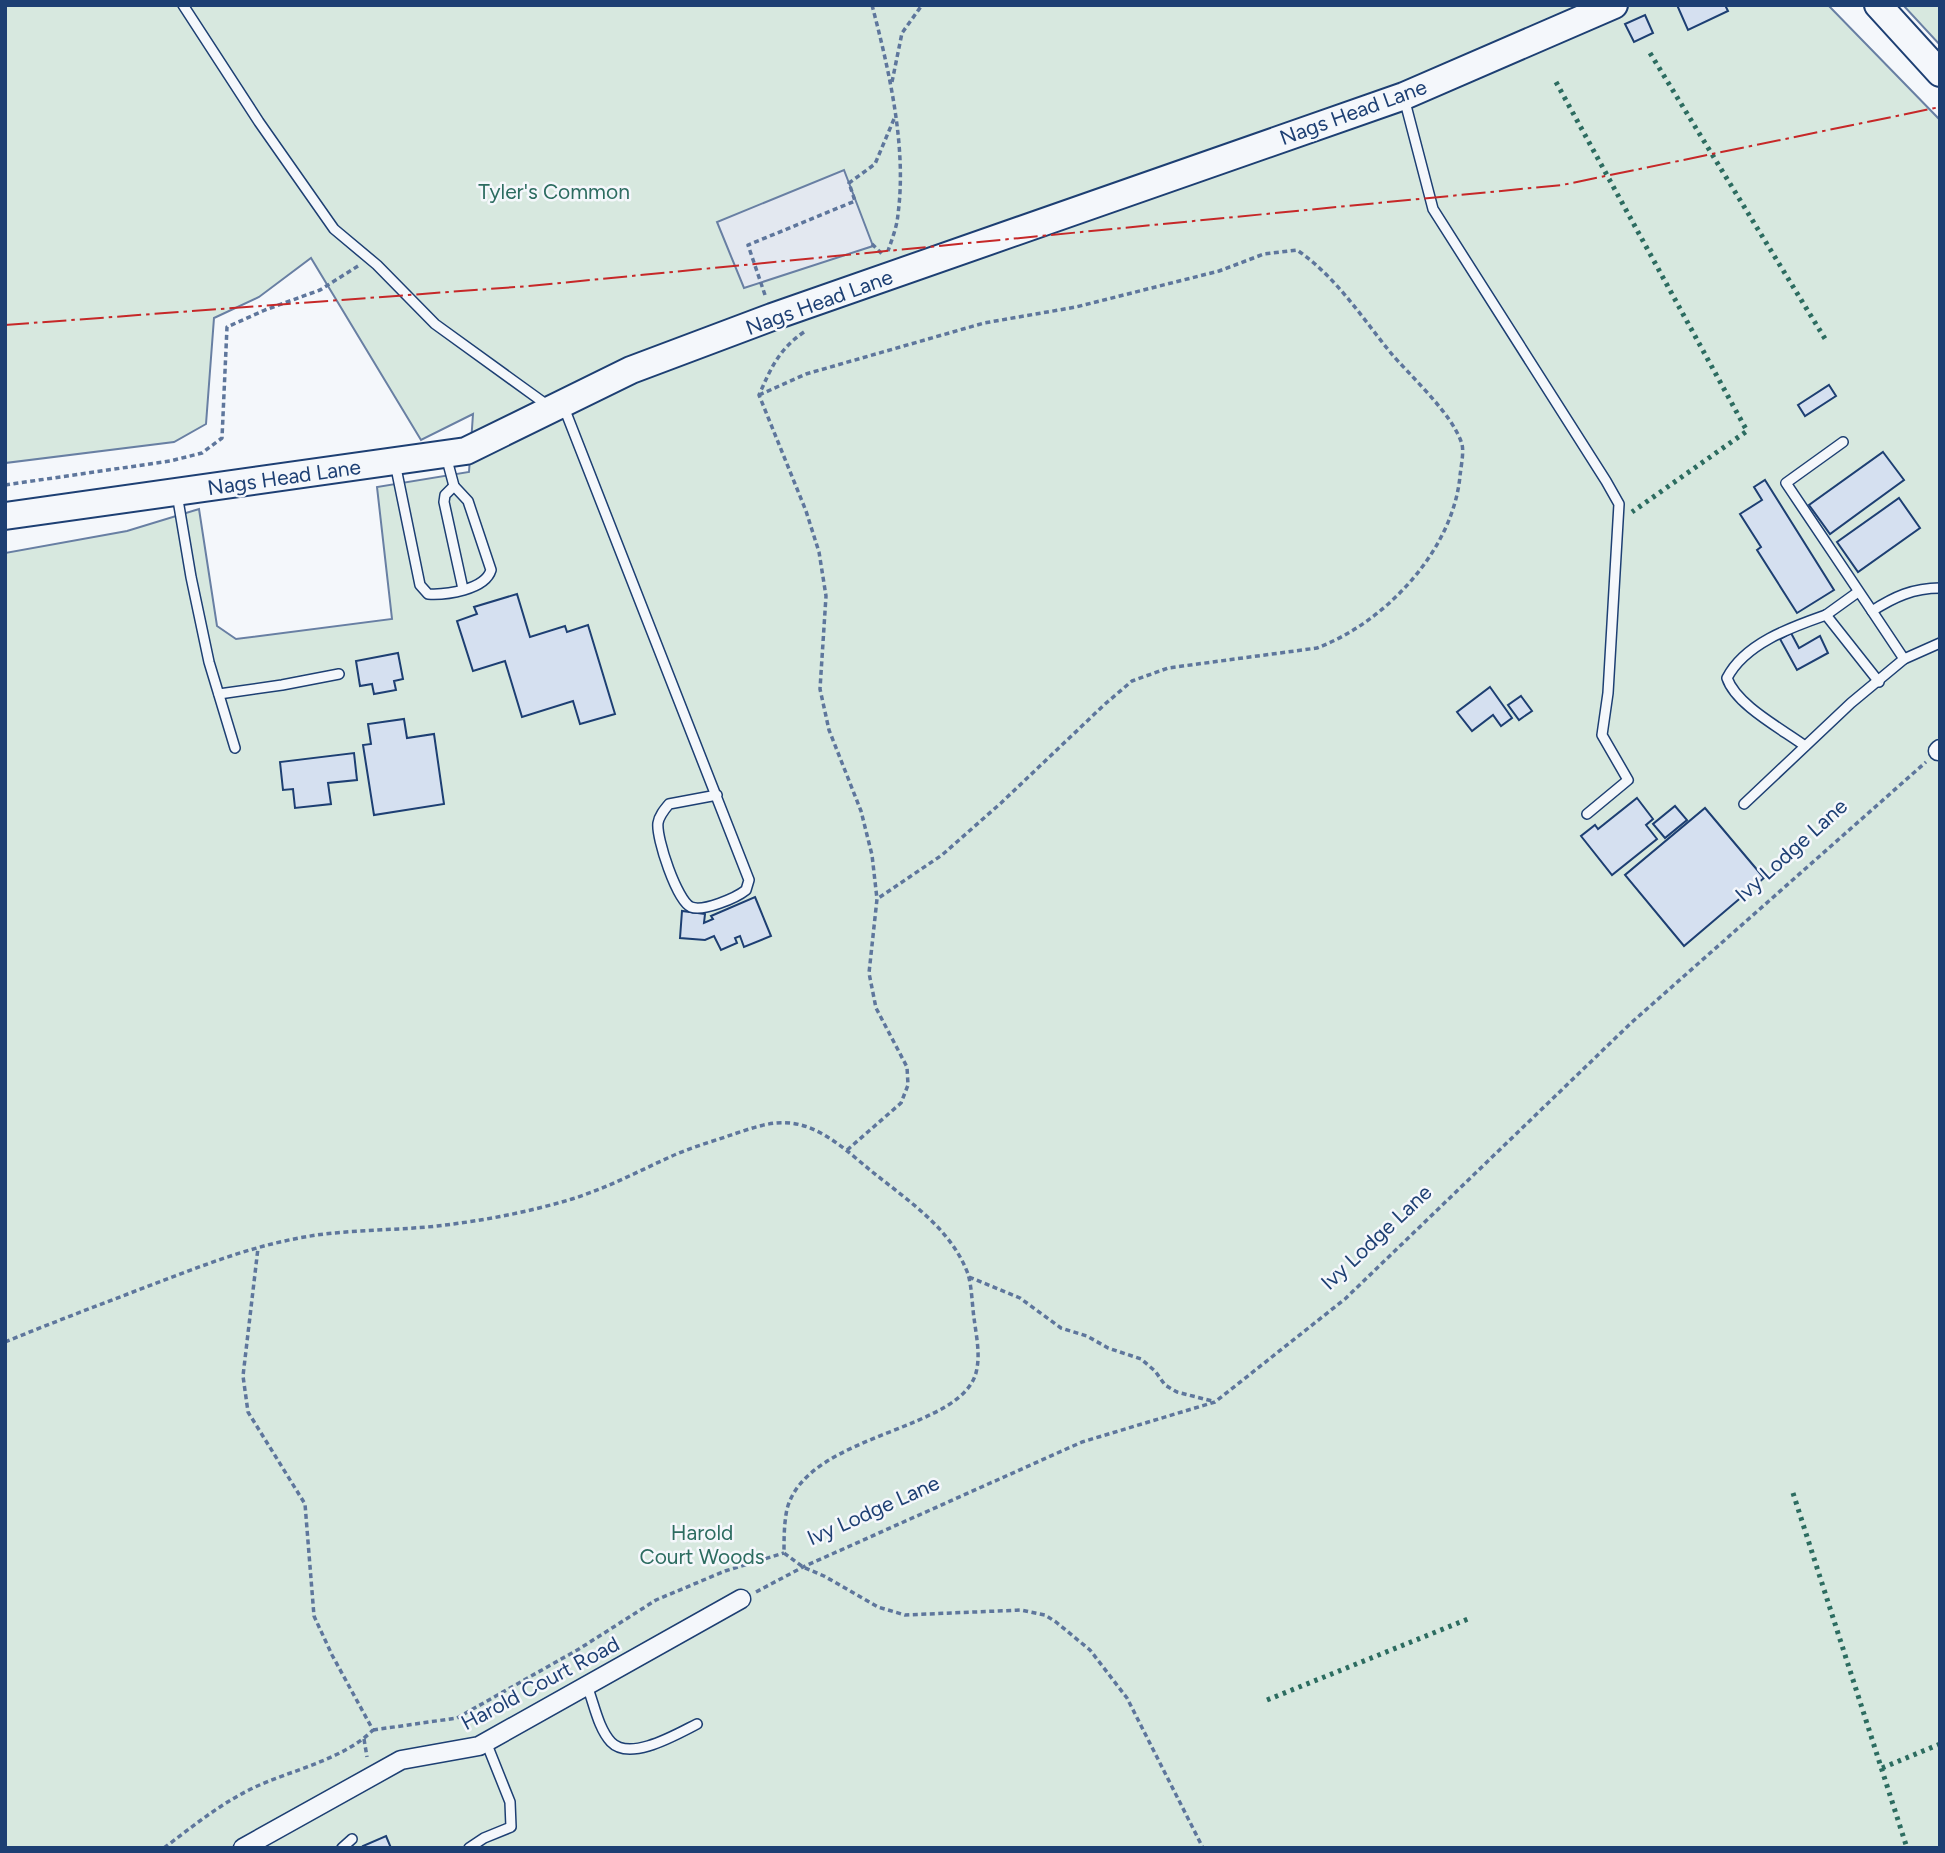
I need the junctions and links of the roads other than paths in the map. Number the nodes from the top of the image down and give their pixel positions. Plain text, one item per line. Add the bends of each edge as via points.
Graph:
1 (183, 5) edge
2 (1614, 5) edge
3 (1878, 5) edge
4 (1940, 74) edge
5 (1404, 96) junction
6 (557, 406) junction
7 (1843, 442) dead end
8 (446, 454) junction
9 (395, 461) junction
10 (454, 486) junction
11 (177, 492) junction
12 (5, 516) edge
13 (1940, 588) edge
14 (463, 589) junction
15 (1858, 592) junction
16 (1872, 611) junction
17 (1826, 615) junction
18 (1940, 643) edge
19 (1904, 659) junction
20 (339, 674) dead end
21 (1879, 682) junction
22 (219, 694) junction
23 (1805, 746) junction
24 (235, 748) dead end
25 (717, 795) junction
26 (1744, 804) dead end
27 (1587, 814) dead end
28 (741, 1599) road end
29 (587, 1686) junction
30 (697, 1724) dead end
31 (486, 1742) junction
32 (352, 1839) dead end
33 (485, 1843) edge
34 (243, 1848) edge
35 (342, 1848) edge
36 (469, 1848) edge

1 - 6 lane via 334,229 370,258 435,324
2 - 5 street, Nags Head Lane
3 - 4 street
5 - 6 street, Nags Head Lane via 772,317 631,370
5 - 27 lane via 1433,209 1619,504 1602,735 1628,780
6 - 8 street, Nags Head Lane via 466,451
6 - 25 lane
7 - 15 lane via 1786,483
8 - 9 street, Nags Head Lane
8 - 10 lane
9 - 11 street, Nags Head Lane
9 - 14 lane via 420,585 428,594
10 - 14 lane via 444,502
10 - 14 lane via 468,501 491,570 484,582
11 - 12 street, Nags Head Lane
11 - 22 lane via 191,577
13 - 16 lane via 1920,588
15 - 16 lane
15 - 17 lane
16 - 19 lane
17 - 21 lane
17 - 23 lane via 1779,631 1727,678 1738,696
18 - 19 lane
19 - 21 lane
20 - 22 lane
21 - 23 lane
22 - 24 lane
23 - 26 lane
25 - 25 lane via 750,883 737,896 696,908 683,902 678,893 659,835 659,820 669,804
28 - 29 street, Harold Court Road
29 - 30 lane via 605,1732 618,1748 653,1746
29 - 31 street, Harold Court Road
31 - 33 lane via 510,1802 511,1827
31 - 34 street, Harold Court Road via 401,1760
32 - 35 lane
33 - 36 lane

